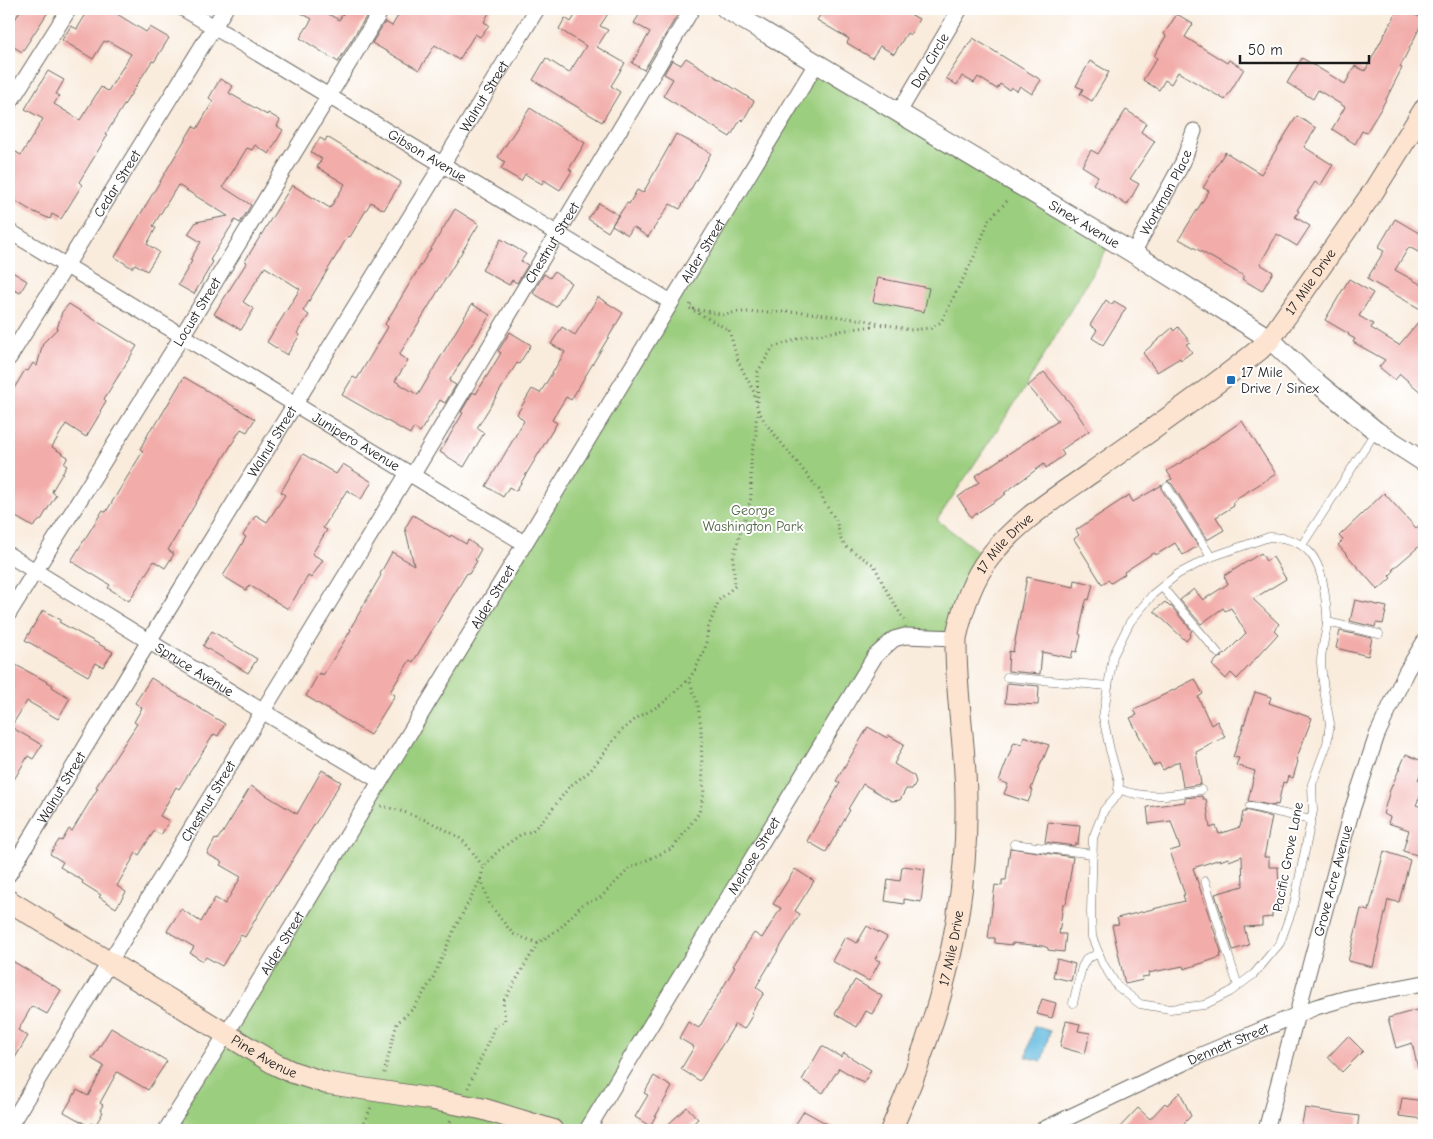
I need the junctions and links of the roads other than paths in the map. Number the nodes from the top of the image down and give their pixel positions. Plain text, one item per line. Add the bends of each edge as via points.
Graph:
1 (68, 9) edge
2 (184, 9) edge
3 (225, 9) edge
4 (382, 9) edge
5 (537, 9) edge
6 (692, 9) edge
7 (726, 9) edge
8 (960, 9) edge
9 (214, 27) junction
10 (816, 64) junction
11 (329, 96) junction
12 (9, 104) edge
13 (1424, 110) edge
14 (898, 112) junction
15 (1194, 131) dead end
16 (442, 165) junction
17 (9, 231) edge
18 (556, 233) junction
19 (1133, 253) junction
20 (66, 266) junction
21 (671, 302) junction
22 (182, 336) junction
23 (1270, 339) junction
24 (9, 358) edge
25 (294, 404) junction
26 (1376, 432) junction
27 (1424, 462) edge
28 (410, 475) junction
29 (1167, 487) dead end
30 (524, 543) junction
31 (1302, 545) junction
32 (9, 555) edge
33 (1211, 557) junction
34 (34, 571) junction
35 (1162, 587) junction
36 (9, 613) edge
37 (1328, 622) junction
38 (1379, 634) dead end
39 (956, 638) junction
40 (149, 641) junction
41 (1424, 642) edge
42 (1218, 653) dead end
43 (1007, 677) dead end
44 (1108, 686) junction
45 (262, 711) junction
46 (380, 781) junction
47 (1118, 789) junction
48 (1201, 790) dead end
49 (1250, 806) dead end
50 (1311, 820) junction
51 (1014, 844) dead end
52 (1093, 854) junction
53 (9, 874) edge
54 (1205, 881) dead end
55 (9, 901) edge
56 (1099, 954) junction
57 (110, 963) junction
58 (1424, 982) edge
59 (1238, 986) junction
60 (1073, 1003) dead end
61 (1298, 1014) junction
62 (226, 1034) junction
63 (9, 1127) edge
64 (166, 1130) edge
65 (552, 1130) edge
66 (588, 1130) edge
67 (891, 1130) edge
68 (1042, 1130) edge
69 (1266, 1130) edge

1 - 12 street
2 - 9 street, Gibson Avenue
3 - 9 street, Cedar Street
4 - 11 street, Locust Street
5 - 16 street, Walnut Street
6 - 18 street, Chestnut Street
7 - 10 street, Sinex Avenue
8 - 14 street, Day Circle
9 - 11 street, Gibson Avenue
9 - 20 street, Cedar Street
10 - 14 street, Sinex Avenue
10 - 21 street, Alder Street
11 - 16 street, Gibson Avenue
11 - 22 street, Locust Street
13 - 23 main road, 17 Mile Drive via 1373,192
14 - 19 street, Sinex Avenue
15 - 19 street, Workman Place via 1183,162
16 - 18 street, Gibson Avenue
16 - 25 street, Walnut Street
17 - 20 street, Junipero Avenue
18 - 21 street, Gibson Avenue
18 - 28 street, Chestnut Street
19 - 23 street, Sinex Avenue
20 - 22 street, Junipero Avenue
20 - 24 street, Cedar Street
21 - 30 street, Alder Street
22 - 25 street, Junipero Avenue
22 - 34 street, Locust Street
23 - 26 street, Sinex Avenue
23 - 39 main road, 17 Mile Drive via 1246,361 1029,517 1003,540 978,575 961,616
25 - 28 street, Junipero Avenue
25 - 40 street, Walnut Street
26 - 27 street, Sinex Avenue
26 - 31 lane
28 - 30 street, Junipero Avenue
28 - 45 street, Chestnut Street
29 - 33 lane
30 - 46 street, Alder Street
31 - 33 lane via 1286,538 1269,538
31 - 37 lane, Pacific Grove Lane via 1309,550 1320,570
32 - 34 street, Spruce Avenue
33 - 35 lane via 1178,574
34 - 36 street, Locust Street
34 - 40 street, Spruce Avenue
35 - 42 lane
35 - 44 lane via 1130,622 1113,656
37 - 38 lane
37 - 50 lane, Pacific Grove Lane via 1321,660 1330,723 1327,744 1312,784
39 - 66 street, Melrose Street via 905,636 894,640 875,656
39 - 67 main road, 17 Mile Drive via 966,800 966,844 958,916 928,1035 905,1101
40 - 45 street, Spruce Avenue
40 - 53 street, Walnut Street
41 - 61 street, Grove Acre Avenue via 1406,672 1377,735 1350,816
43 - 44 lane
44 - 47 lane via 1103,717
45 - 46 street, Spruce Avenue
45 - 57 street, Chestnut Street
46 - 62 street, Alder Street
47 - 48 lane via 1163,797
47 - 52 lane, Pacific Grove Lane via 1118,794 1104,810 1093,838
49 - 50 lane
50 - 59 lane, Pacific Grove Lane via 1294,904 1280,942 1254,974
51 - 52 lane
52 - 56 lane, Pacific Grove Lane via 1092,937
54 - 59 lane
55 - 57 main road, Pine Avenue
56 - 59 lane, Pacific Grove Lane via 1117,986 1140,1004 1170,1009 1204,1006
56 - 60 lane via 1087,958 1082,967
57 - 62 main road, Pine Avenue
57 - 63 street, Chestnut Street
58 - 61 street, Dennett Street via 1351,997
61 - 68 street, Dennett Street via 1186,1062
61 - 69 street, Grove Acre Avenue
62 - 64 street, Alder Street
62 - 65 main road, Pine Avenue via 275,1064 309,1079 483,1109

